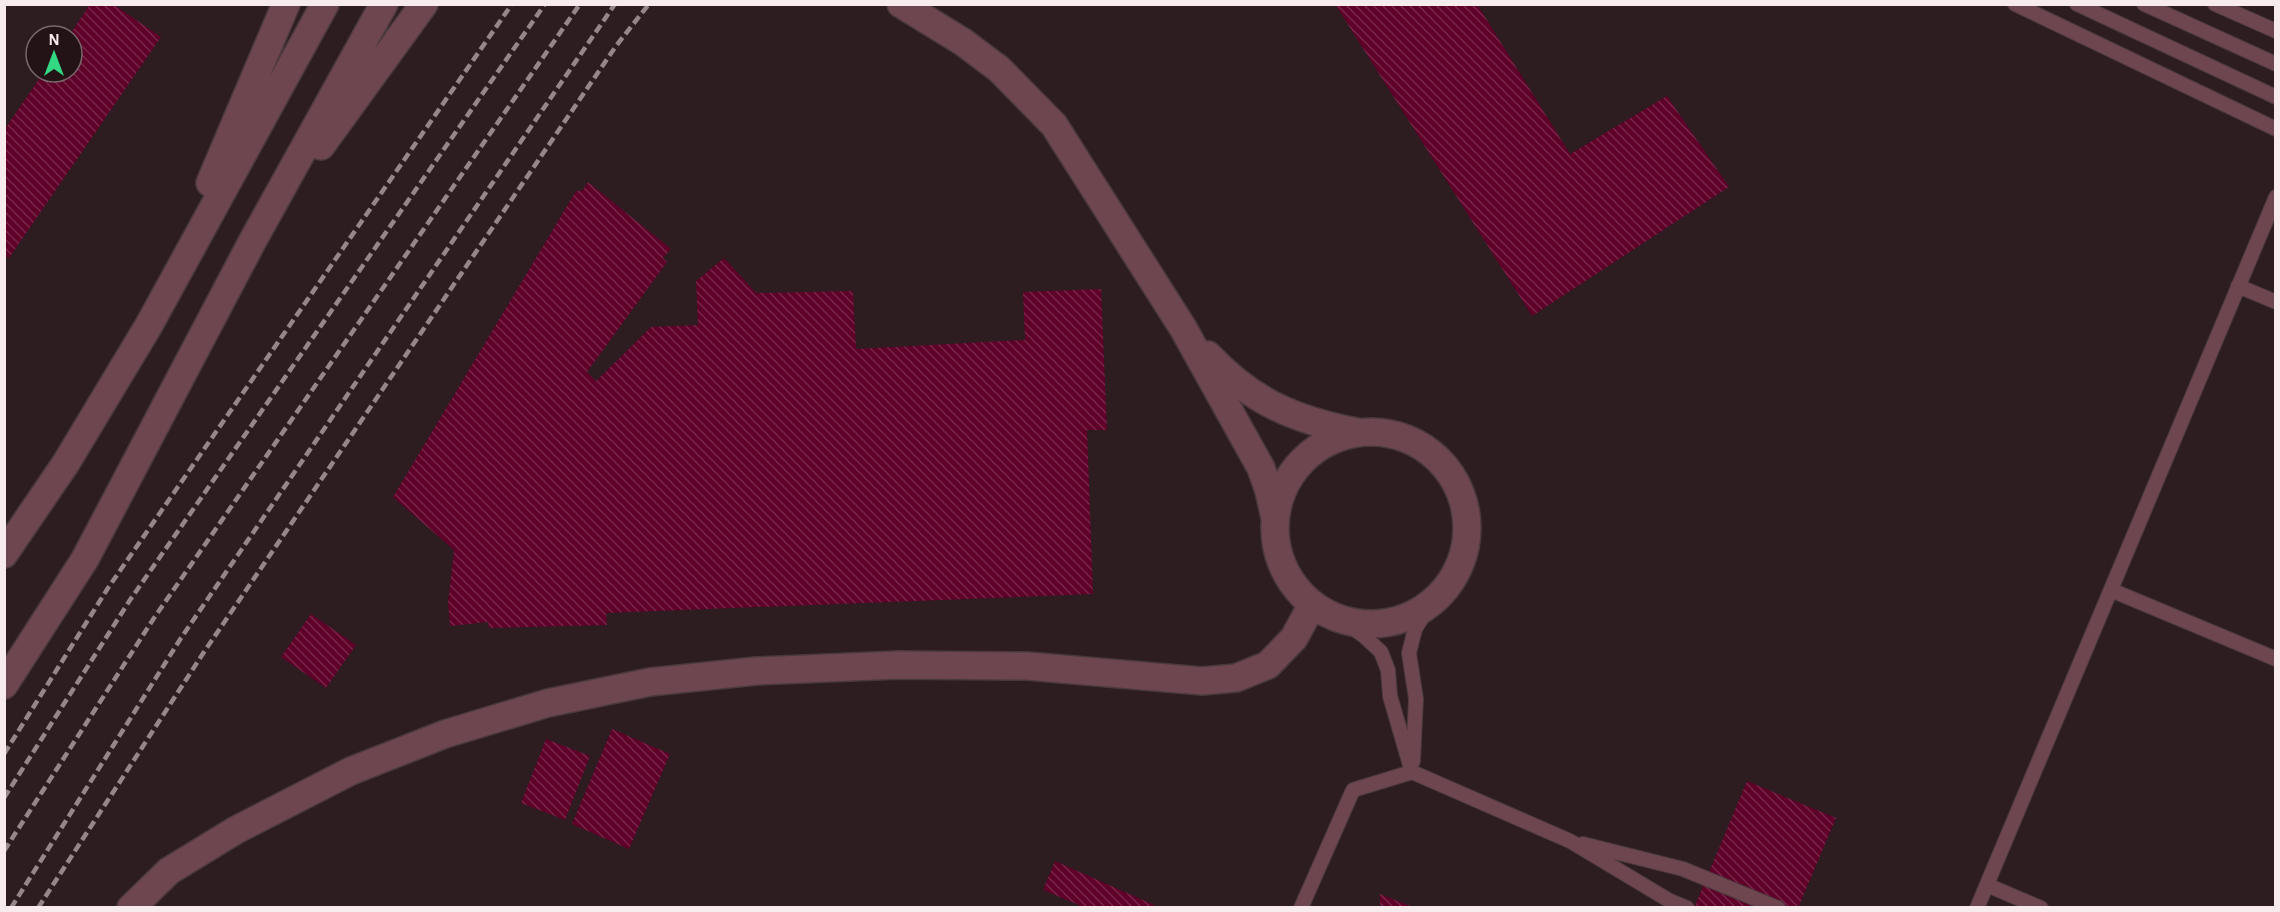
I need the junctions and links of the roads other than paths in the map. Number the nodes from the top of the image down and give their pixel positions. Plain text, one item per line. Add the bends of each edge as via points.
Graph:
1 (286, 4) edge
2 (325, 4) edge
3 (384, 4) edge
4 (424, 4) edge
5 (901, 4) edge
6 (2015, 4) edge
7 (2077, 4) edge
8 (2144, 4) edge
9 (2216, 4) edge
10 (2276, 32) edge
11 (2276, 64) edge
12 (2276, 97) edge
13 (2276, 129) edge
14 (2276, 197) edge
15 (252, 242) junction
16 (2238, 286) junction
17 (2276, 302) edge
18 (149, 325) junction
19 (1183, 328) junction
20 (1360, 433) junction
21 (1275, 518) junction
22 (4, 554) edge
23 (2110, 590) junction
24 (1431, 603) junction
25 (1312, 604) junction
26 (1341, 620) junction
27 (2276, 659) edge
28 (4, 685) edge
29 (1412, 772) junction
30 (1569, 841) junction
31 (1987, 885) junction
32 (131, 908) edge
33 (1301, 908) edge
34 (1687, 908) edge
35 (1778, 908) edge
36 (1977, 908) edge
37 (2040, 908) edge

1 - 18 street
2 - 18 street
3 - 15 street
4 - 15 street
5 - 19 street via 999,69 1054,125
6 - 13 lane
7 - 12 lane
8 - 11 lane
9 - 10 lane
14 - 16 lane
15 - 28 street via 85,559
16 - 17 lane
16 - 23 lane
18 - 22 street via 66,463
19 - 20 street via 1249,393 1325,426
19 - 21 street via 1261,468
20 - 21 street via 1329,441 1302,460 1284,487
20 - 24 street via 1391,434 1420,445 1444,465 1460,492 1467,522 1465,552 1452,581
21 - 25 street via 1277,550 1290,581
23 - 27 lane
23 - 31 lane
24 - 26 street via 1404,618 1373,624
24 - 29 lane via 1415,629 1409,653 1416,699
25 - 26 street
25 - 32 street via 1294,638 1268,665 1236,678 1202,681 1027,666 898,665 756,671 650,682 548,703 445,734 351,771 188,859 169,871
26 - 29 lane via 1381,652
29 - 30 lane
29 - 33 lane via 1353,790
30 - 34 lane
30 - 35 lane via 1683,869
31 - 36 lane
31 - 37 lane

